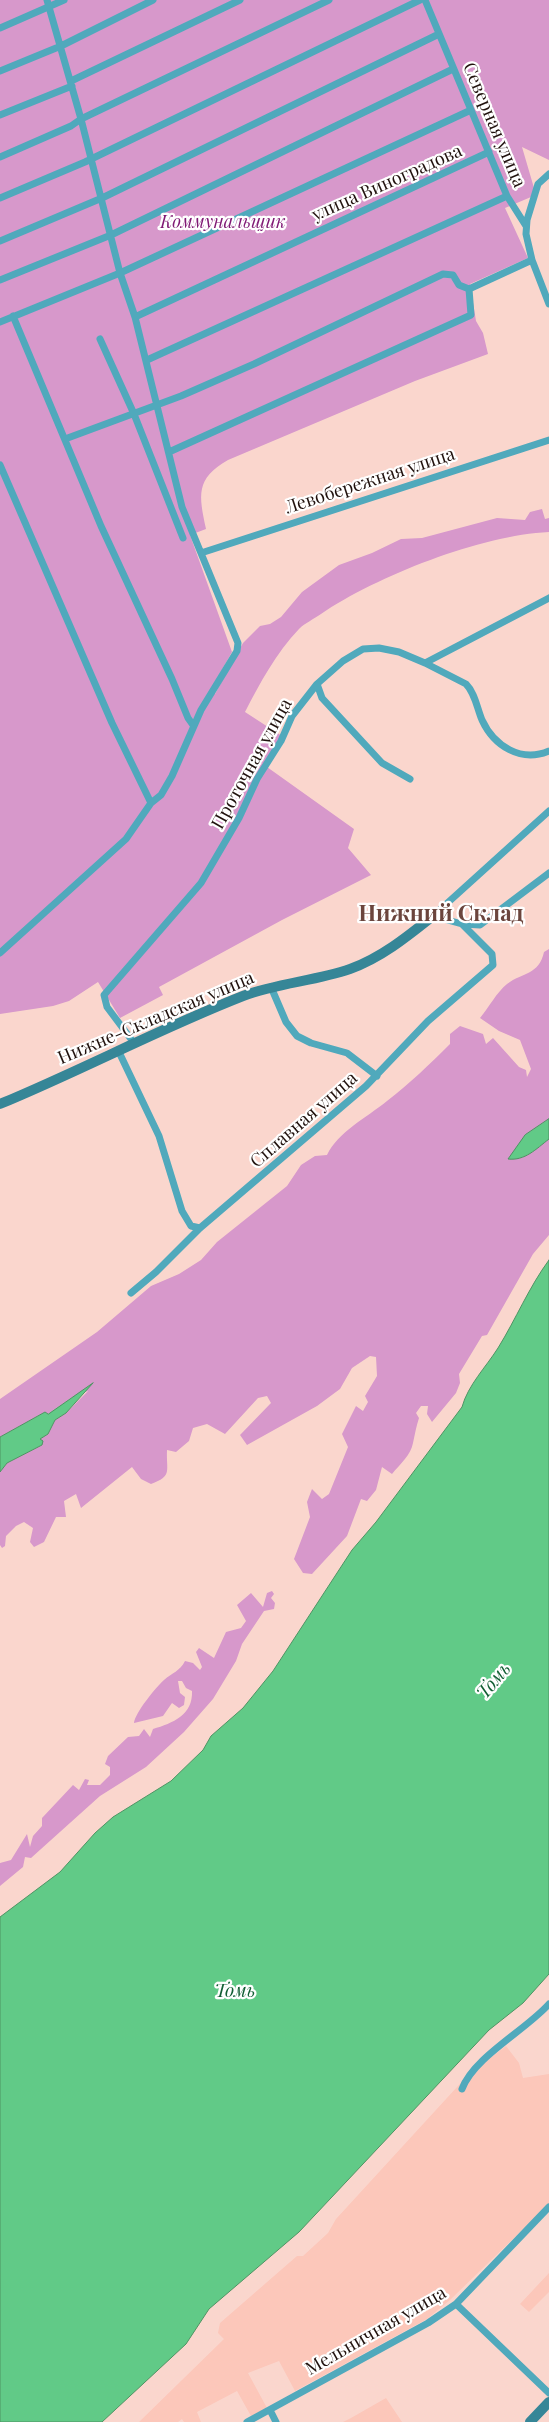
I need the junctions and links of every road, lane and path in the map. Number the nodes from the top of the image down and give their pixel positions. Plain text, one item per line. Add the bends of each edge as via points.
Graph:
1 (64, 0) edge
2 (153, 0) edge
3 (240, 0) edge
4 (329, 0) edge
5 (420, 0) edge
6 (425, 0) edge
7 (48, 3) edge
8 (0, 28) edge
9 (439, 34) junction
10 (61, 46) junction
11 (453, 69) junction
12 (0, 71) edge
13 (71, 83) junction
14 (472, 110) junction
15 (0, 115) edge
16 (81, 119) junction
17 (489, 152) junction
18 (0, 157) edge
19 (91, 158) junction
20 (549, 174) edge
21 (507, 196) junction
22 (0, 198) edge
23 (102, 198) junction
24 (526, 226) junction
25 (111, 235) junction
26 (0, 241) edge
27 (532, 260) junction
28 (120, 273) junction
29 (0, 280) edge
30 (469, 289) junction
31 (549, 304) edge
32 (13, 316) junction
33 (135, 317) junction
34 (0, 322) edge
35 (100, 338) dead end
36 (147, 360) junction
37 (156, 405) junction
38 (134, 414) junction
39 (65, 439) junction
40 (549, 440) edge
41 (169, 452) junction
42 (0, 465) edge
43 (183, 538) dead end
44 (201, 553) junction
45 (549, 598) edge
46 (425, 664) junction
47 (317, 684) junction
48 (193, 726) junction
49 (549, 751) edge
50 (410, 779) dead end
51 (152, 803) junction
52 (549, 811) edge
53 (549, 873) edge
54 (433, 916) junction
55 (462, 924) junction
56 (0, 953) edge
57 (271, 987) junction
58 (134, 1043) junction
59 (118, 1050) junction
60 (377, 1076) junction
61 (0, 1104) edge
62 (200, 1228) junction
63 (131, 1293) dead end
64 (549, 2004) edge
65 (462, 2089) dead end
66 (549, 2207) edge
67 (456, 2304) junction
68 (549, 2394) edge
69 (549, 2402) edge
70 (270, 2410) junction
71 (247, 2422) edge
72 (276, 2422) edge
73 (530, 2422) edge

1 - 7 street
2 - 10 street
3 - 13 street
4 - 16 street
5 - 19 street
6 - 9 street, Северная улица
7 - 8 street
7 - 10 street
9 - 11 street, Северная улица
9 - 23 street
10 - 12 street
10 - 13 street
11 - 14 street, Северная улица
11 - 25 street
13 - 15 street
13 - 16 street
14 - 17 street, Северная улица
14 - 28 street
16 - 18 street
16 - 19 street
17 - 21 street, Северная улица
17 - 33 street, улица Виноградова
19 - 22 street
19 - 23 street
20 - 24 street via 538,184
21 - 24 street, Северная улица
21 - 36 street
23 - 25 street
23 - 26 street
24 - 27 street
25 - 28 street
25 - 29 street
27 - 30 street
27 - 31 street
28 - 32 street
28 - 33 street
30 - 37 street via 460,285 453,275 444,274 254,364
30 - 41 street via 471,315
32 - 34 street
32 - 39 street
33 - 36 street
35 - 38 street
36 - 37 street
37 - 38 street
37 - 41 street
38 - 39 street
38 - 43 street
39 - 48 street via 101,526
40 - 44 street, Левобережная улица
41 - 44 street via 182,507
42 - 51 street via 112,723
44 - 48 street via 238,643 237,651
45 - 46 street
46 - 47 street, Проточная улица via 399,652 363,649 343,661
46 - 49 street, Проточная улица via 466,684 483,722 499,744 516,753 532,756
47 - 50 street via 322,698 382,763
47 - 58 street, Проточная улица via 292,716 281,742 257,779 239,818 201,883 104,996 107,1007
48 - 51 street via 172,776
51 - 56 street via 126,839
52 - 54 street
53 - 55 street via 480,925
54 - 55 street
54 - 57 street, Нижне-Складская улица via 406,938 367,962 335,973
55 - 60 street, Сплавная улица via 492,954 493,966 428,1021
57 - 58 street, Нижне-Складская улица
57 - 60 street via 286,1022 297,1036 311,1044 346,1053
58 - 59 street, Нижне-Складская улица
59 - 61 street, Нижне-Складская улица
59 - 62 street via 159,1136 182,1211 189,1225
60 - 62 street, Сплавная улица
62 - 63 street, Сплавная улица
64 - 65 street via 536,2019 491,2053
66 - 67 street, Мельничная улица
67 - 68 street
67 - 70 street, Мельничная улица via 428,2323
69 - 73 street
70 - 71 street, Мельничная улица
70 - 72 street

